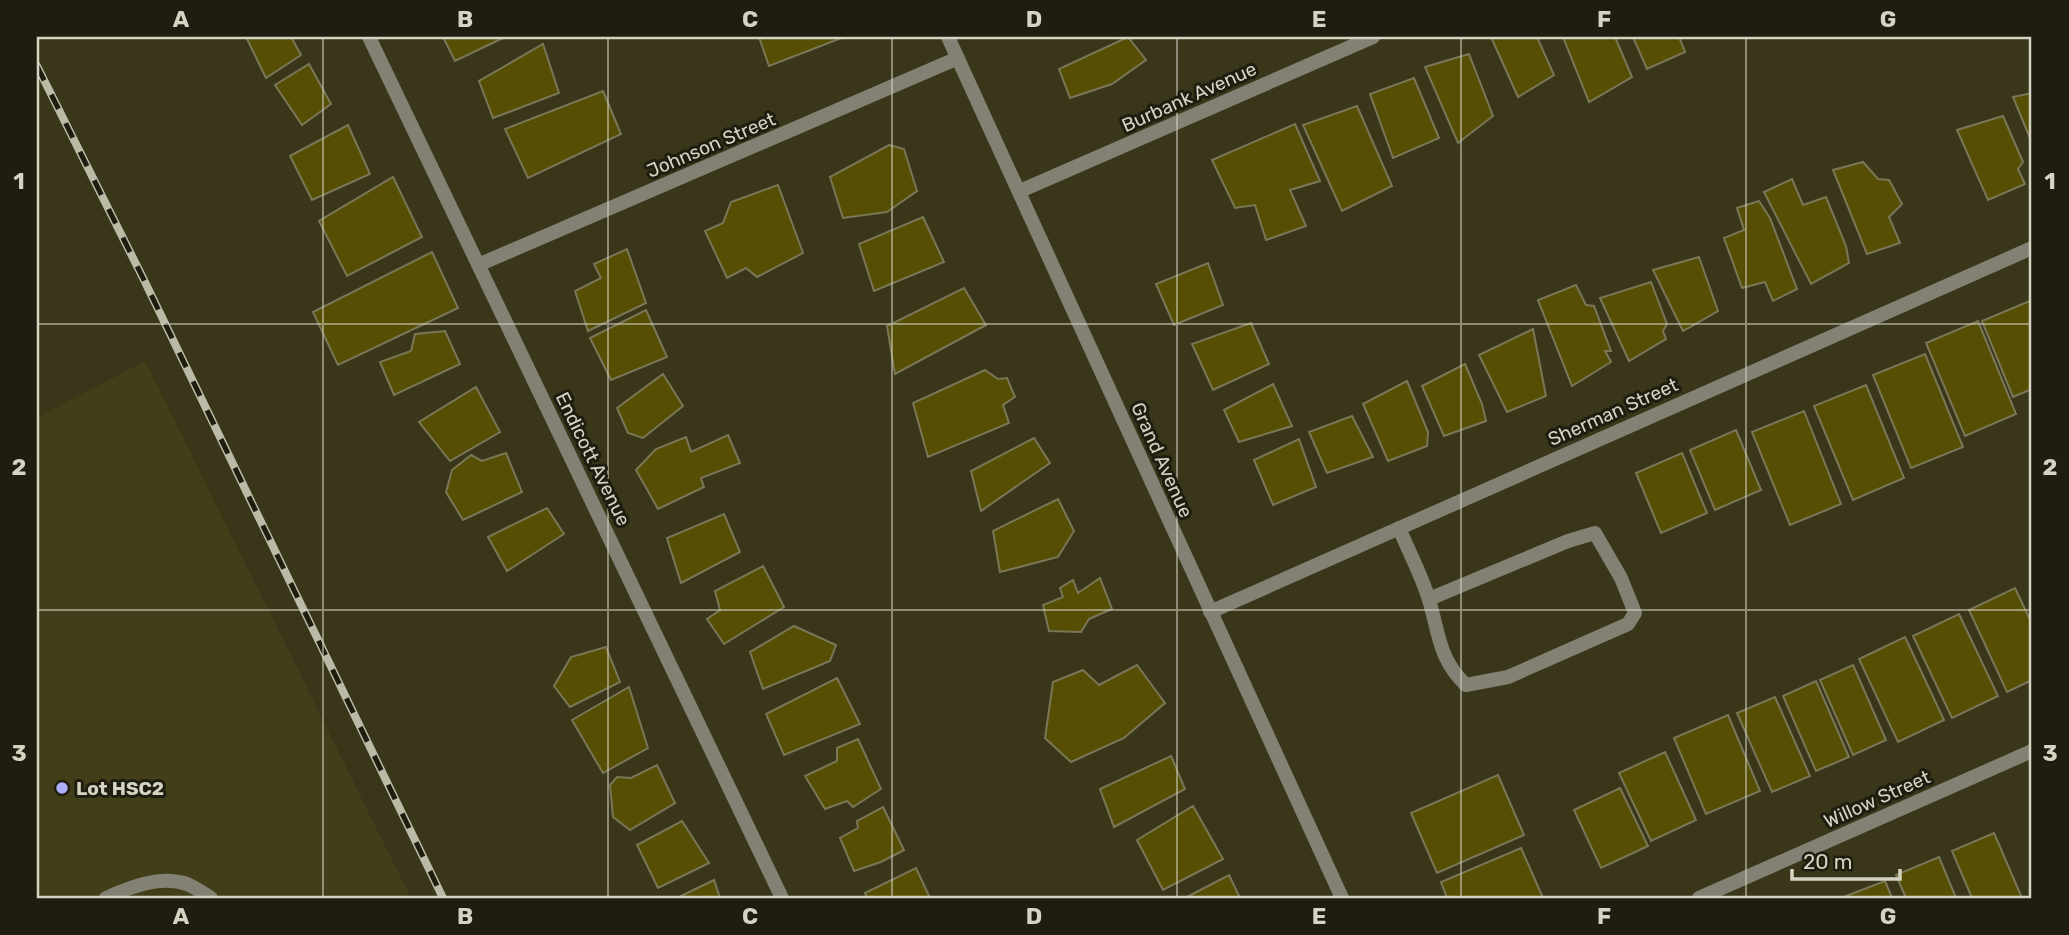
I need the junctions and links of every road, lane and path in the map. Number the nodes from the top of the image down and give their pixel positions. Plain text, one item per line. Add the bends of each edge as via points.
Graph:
1 (369, 37) edge
2 (948, 37) edge
3 (1373, 37) edge
4 (958, 58) junction
5 (1020, 191) junction
6 (2032, 248) edge
7 (478, 265) junction
8 (1399, 528) junction
9 (1429, 598) junction
10 (1210, 612) junction
11 (2032, 751) edge
12 (106, 898) edge
13 (211, 898) edge
14 (782, 898) edge
15 (1342, 898) edge
16 (1699, 898) edge

1 - 7 street, Endicott Avenue
2 - 4 street, Grand Avenue
3 - 5 street, Burbank Avenue
4 - 5 street, Grand Avenue
4 - 7 street, Johnson Street
5 - 10 street, Grand Avenue
6 - 8 street, Sherman Street
7 - 14 street, Endicott Avenue
8 - 9 street
8 - 10 street, Sherman Street
9 - 9 street via 1443,652 1452,672 1466,685 1508,677 1628,624 1634,613 1621,578 1595,533
10 - 15 street, Grand Avenue
11 - 16 street, Willow Street
12 - 13 street via 128,888 165,881 188,884

